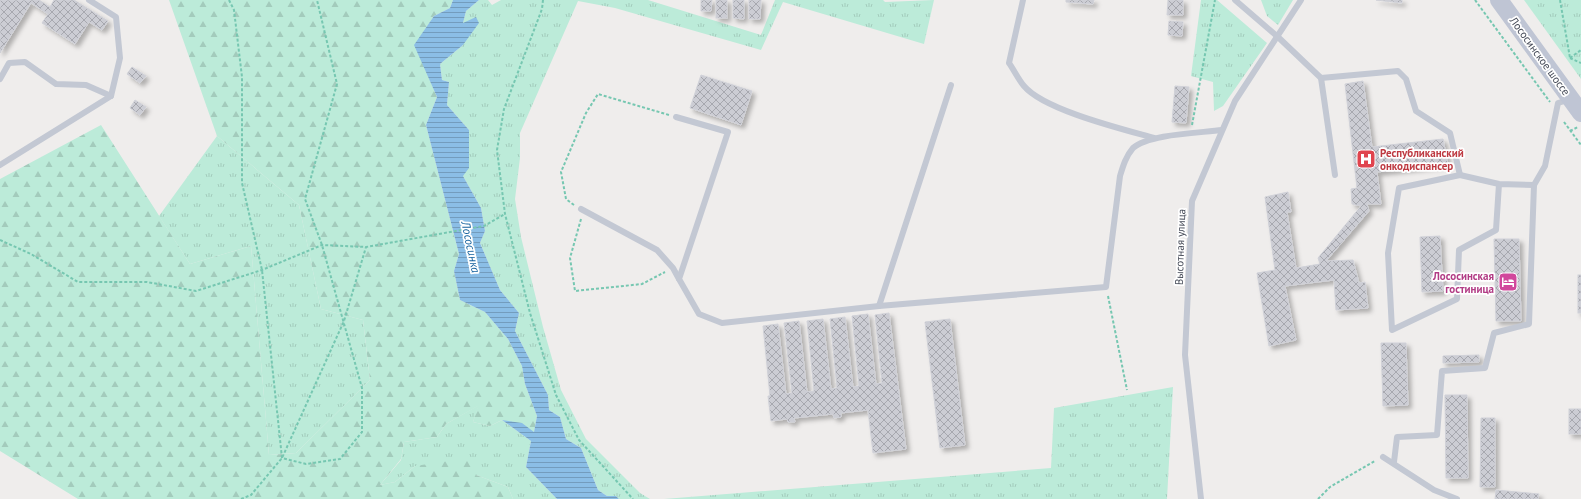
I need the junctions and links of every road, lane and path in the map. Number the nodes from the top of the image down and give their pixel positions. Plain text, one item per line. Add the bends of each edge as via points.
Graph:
1 (88, 0) edge
2 (229, 0) edge
3 (317, 0) edge
4 (543, 0) edge
5 (1023, 0) edge
6 (1215, 0) edge
7 (1235, 0) edge
8 (1301, 0) edge
9 (1475, 0) edge
10 (1499, 0) edge
11 (1560, 0) edge
12 (1278, 37) junction
13 (1581, 50) edge
14 (1570, 58) junction
15 (1581, 63) edge
16 (1321, 78) junction
17 (0, 79) edge
18 (951, 85) dead end
19 (111, 96) junction
20 (1577, 105) edge
21 (1557, 112) junction
22 (676, 116) joint
23 (1222, 130) junction
24 (1190, 134) junction
25 (1154, 138) junction
26 (1581, 145) edge
27 (0, 165) edge
28 (1335, 174) dead end
29 (1460, 175) junction
30 (1499, 184) junction
31 (1534, 184) junction
32 (581, 209) junction
33 (505, 214) junction
34 (0, 240) edge
35 (322, 245) junction
36 (366, 247) junction
37 (673, 268) junction
38 (262, 270) junction
39 (679, 279) junction
40 (1106, 287) junction
41 (879, 306) junction
42 (344, 321) junction
43 (1126, 390) dead end
44 (1383, 456) joint
45 (282, 458) junction
46 (1394, 462) junction
47 (241, 499) edge
48 (633, 499) edge
49 (1201, 499) edge
50 (1318, 499) edge
51 (1457, 499) edge

1 - 19 lane via 116,17 120,58
2 - 38 path via 234,10 242,77 242,183
3 - 35 path via 337,84 305,199
4 - 33 path via 542,9 504,109 497,150
5 - 25 lane via 1009,63 1024,87 1041,101
6 - 24 path
7 - 12 lane
8 - 12 lane, Высотная улица
9 - 21 path
10 - 20 main road, Лососинское шоссе
11 - 14 path
12 - 16 lane
12 - 23 lane, Высотная улица via 1235,101
13 - 14 path
14 - 15 path
16 - 28 lane
16 - 29 lane via 1398,71 1406,79 1416,111 1450,133
17 - 19 lane via 10,63 25,62 56,84 86,85
18 - 41 lane
19 - 27 lane
20 - 21 lane via 1558,103
21 - 26 path
21 - 31 lane via 1545,166
22 - 32 path via 598,94 586,113 561,172 566,199
22 - 39 lane via 728,132
23 - 24 lane
23 - 49 lane, Высотная улица via 1192,201 1185,355
24 - 25 lane
25 - 40 lane via 1134,148 1124,161
29 - 30 lane
29 - 30 lane via 1399,188 1388,253 1392,330 1457,299 1459,250 1496,230
30 - 31 lane
31 - 46 lane via 1529,324 1494,333 1485,368 1442,371 1437,435 1397,437
32 - 37 lane via 657,250
32 - 37 path via 581,220 570,258 575,291 642,284
33 - 36 path via 484,226
33 - 48 path via 530,313 556,395 580,440
34 - 38 path via 31,254 78,282 147,282 196,291
35 - 36 path
35 - 38 path
35 - 42 path
36 - 42 path
37 - 39 lane
38 - 45 path
39 - 41 lane via 699,314 722,323
40 - 41 lane
40 - 43 path
42 - 45 path
42 - 45 path via 362,388 362,432 340,459 306,464
44 - 46 lane
44 - 50 path via 1330,487
45 - 47 path via 251,495
46 - 51 lane via 1434,490

